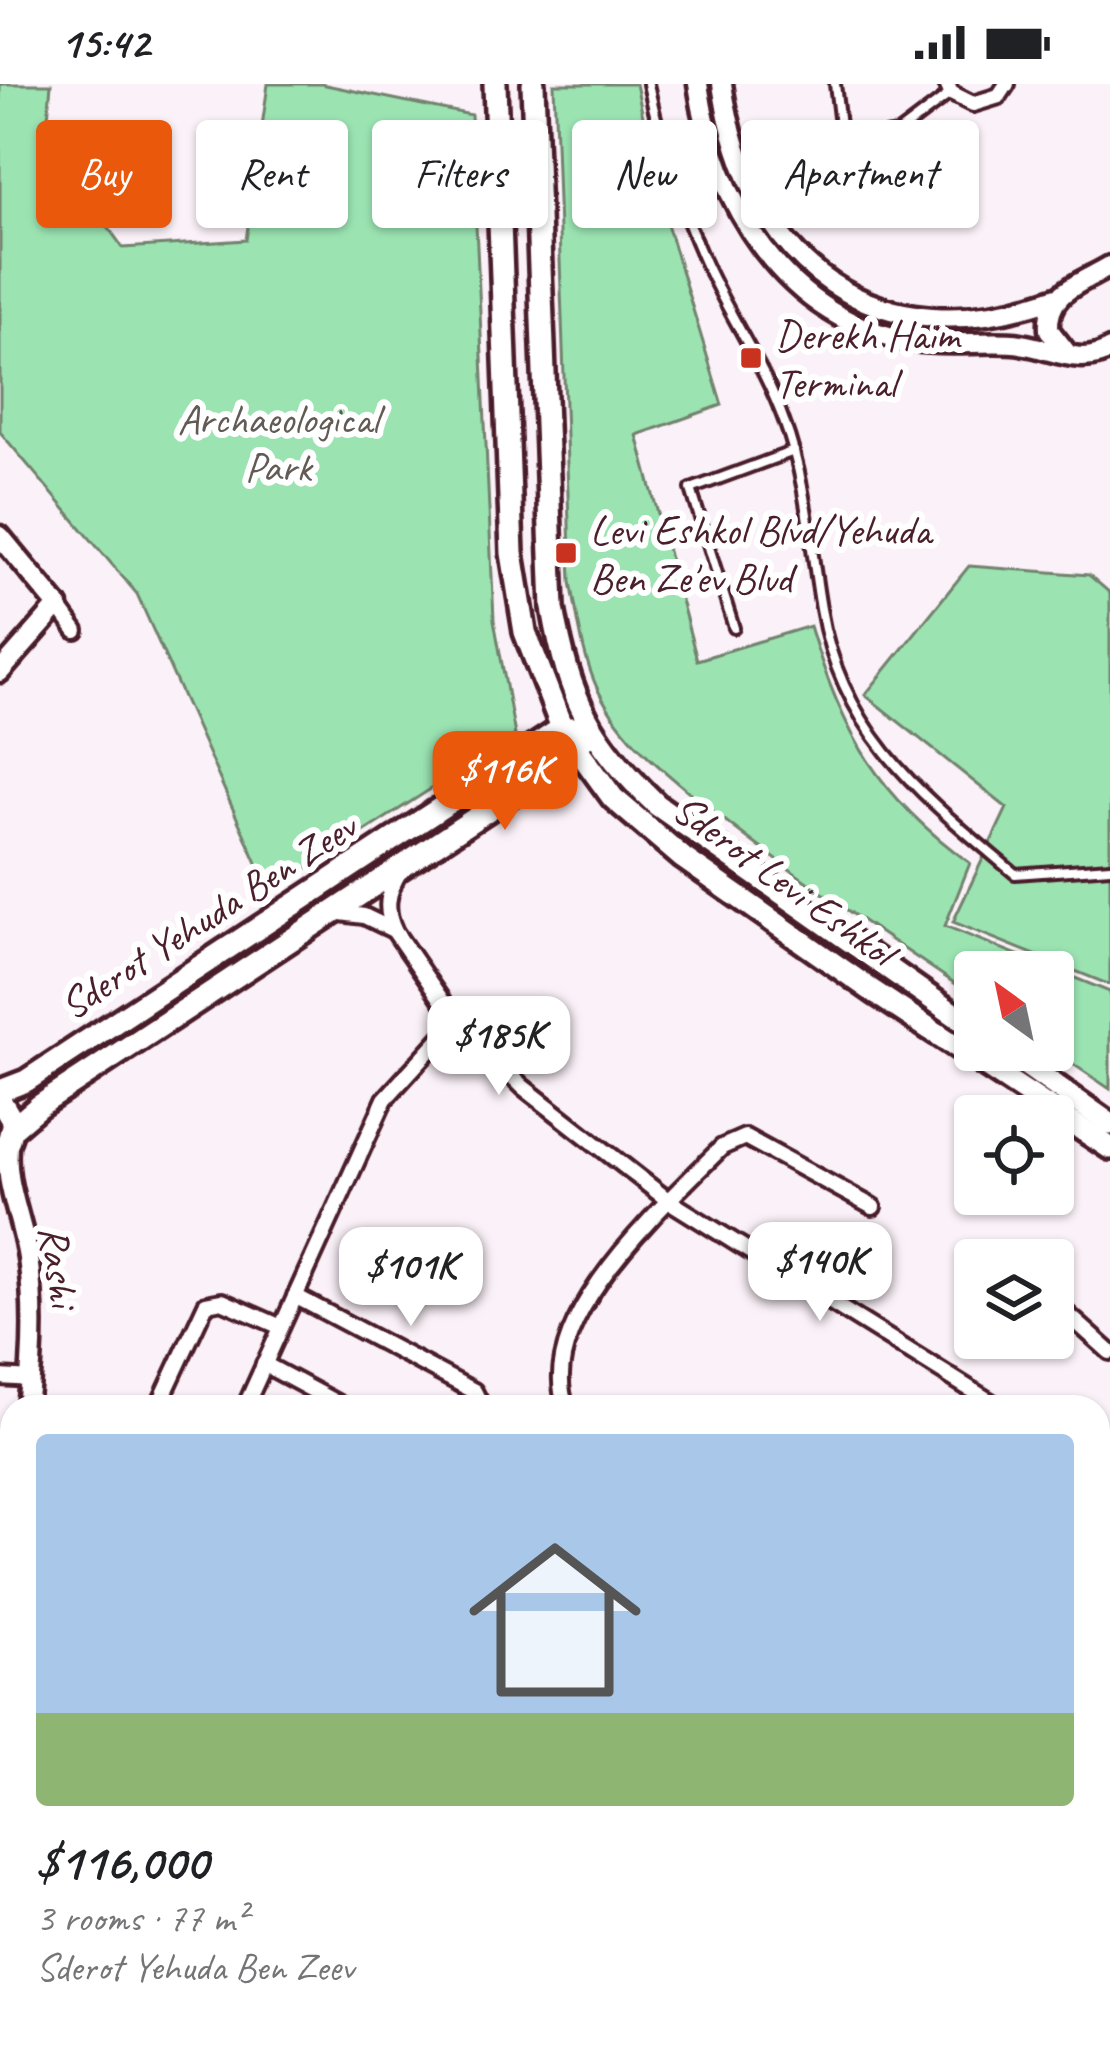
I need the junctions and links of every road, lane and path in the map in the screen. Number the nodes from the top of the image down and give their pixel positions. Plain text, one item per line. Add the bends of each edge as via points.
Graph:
1 (495, 84) edge
2 (533, 84) edge
3 (648, 84) edge
4 (698, 84) edge
5 (722, 84) edge
6 (835, 84) edge
7 (1007, 84) edge
8 (949, 89) edge
9 (1110, 266) edge
10 (1078, 284) junction
11 (1110, 293) edge
12 (1057, 296) junction
13 (1110, 349) edge
14 (1071, 356) junction
15 (794, 451) junction
16 (0, 536) edge
17 (58, 606) junction
18 (734, 628) dead end
19 (76, 631) dead end
20 (0, 672) edge
21 (562, 728) junction
22 (590, 728) junction
23 (576, 752) junction
24 (402, 866) junction
25 (1110, 867) edge
26 (333, 912) junction
27 (395, 932) junction
28 (954, 1014) edge
29 (456, 1021) junction
30 (1035, 1071) edge
31 (0, 1095) edge
32 (1110, 1124) edge
33 (7, 1140) edge
34 (1110, 1148) edge
35 (0, 1184) edge
36 (669, 1201) junction
37 (15, 1207) junction
38 (873, 1207) dead end
39 (296, 1296) junction
40 (1074, 1320) edge
41 (281, 1328) junction
42 (1110, 1352) edge
43 (264, 1364) junction
44 (0, 1377) edge
45 (31, 1379) junction
46 (29, 1395) edge
47 (164, 1395) edge
48 (250, 1395) edge
49 (322, 1395) edge
50 (476, 1395) edge
51 (564, 1395) edge
52 (980, 1395) edge

1 - 21 main road, Sderot Levi Eshkol via 513,566 525,632
2 - 22 main road, Sderot Levi Eshkol via 553,608 567,674
3 - 15 lane via 702,257
4 - 14 street via 711,149 738,214 802,290 881,333 945,344 1023,344
5 - 12 street via 734,143 759,203 794,251 843,290 888,310 945,320
6 - 8 lane via 842,142 898,133
7 - 8 street via 973,104
9 - 10 street
10 - 11 street
10 - 12 street
12 - 14 street via 1049,330
13 - 14 street via 1094,358
15 - 18 lane via 691,489
15 - 25 lane via 834,665 873,739 913,788 1015,874
16 - 17 street
17 - 19 street
17 - 20 street
21 - 22 main road
21 - 23 main road, Sderot Levi Eshkol
21 - 31 main road, Sderot Yehuda Ben Zeev
22 - 23 main road, Sderot Yehuda Ben Zeev
22 - 28 main road, Sderot Levi Eshkol via 657,805
23 - 24 main road, Sderot Yehuda Ben Zeev
23 - 34 main road, Sderot Levi Eshkol via 613,798 683,858
24 - 26 main road, Sderot Yehuda Ben Zeev
24 - 27 street via 388,896
26 - 27 street
26 - 33 main road, Sderot Yehuda Ben Zeev via 39,1106
27 - 29 street
29 - 36 street via 523,1087
29 - 39 street via 385,1099
30 - 32 main road
31 - 33 main road via 11,1115
33 - 37 street, Rashi
35 - 37 street, Rashi
36 - 38 street via 722,1147 745,1137
36 - 51 street via 596,1283 566,1345
36 - 52 street
37 - 45 street, Rashi via 31,1283
39 - 41 street
39 - 50 street
40 - 42 street
41 - 43 street
41 - 47 street via 221,1301 206,1304
43 - 48 street
43 - 49 street
44 - 45 street
45 - 46 street, Rashi

